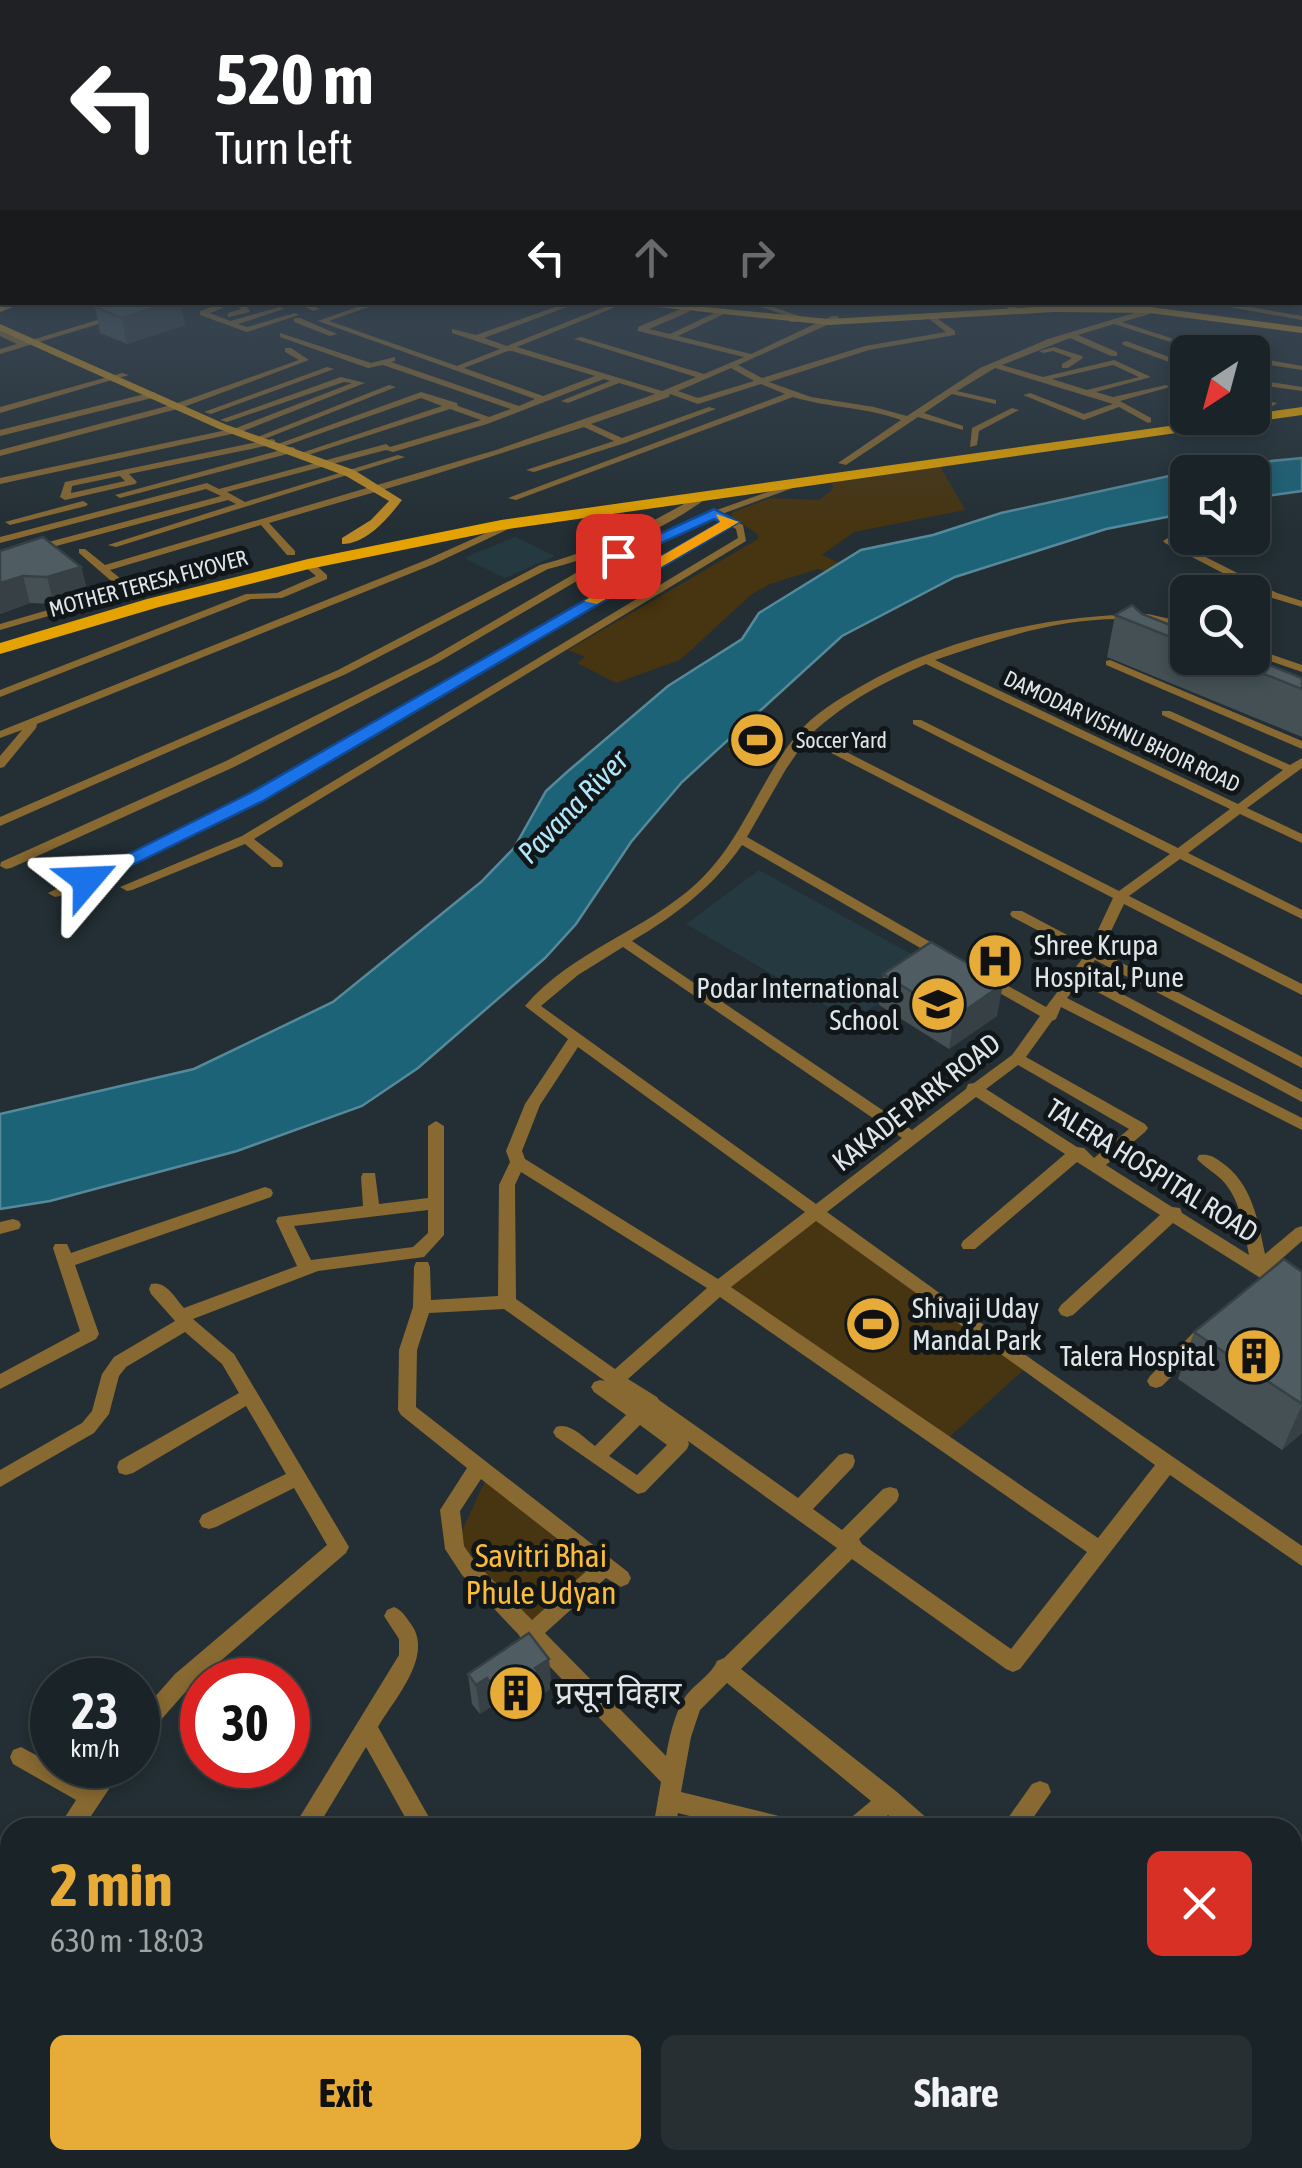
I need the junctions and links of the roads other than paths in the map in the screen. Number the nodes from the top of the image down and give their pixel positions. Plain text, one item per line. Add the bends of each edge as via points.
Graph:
1 (3, 326) edge
2 (87, 326) edge
3 (314, 326) edge
4 (337, 326) edge
5 (510, 326) edge
6 (566, 326) edge
7 (648, 326) edge
8 (693, 326) edge
9 (818, 326) edge
10 (945, 326) edge
11 (1100, 326) edge
12 (1127, 326) edge
13 (456, 331) dead end
14 (282, 334) dead end
15 (1070, 335) junction
16 (672, 336) junction
17 (476, 338) junction
18 (578, 339) dead end
19 (1170, 340) edge
20 (35, 341) junction
21 (1126, 343) dead end
22 (510, 348) junction
23 (288, 350) dead end
24 (0, 352) edge
25 (412, 352) junction
26 (1114, 354) dead end
27 (398, 356) junction
28 (751, 356) junction
29 (1170, 360) edge
30 (384, 362) junction
31 (1270, 362) edge
32 (732, 365) junction
33 (994, 365) junction
34 (460, 367) junction
35 (1008, 368) junction
36 (1302, 368) edge
37 (330, 369) dead end
38 (603, 376) junction
39 (120, 377) junction
40 (706, 377) junction
41 (1041, 378) junction
42 (618, 381) junction
43 (197, 382) dead end
44 (767, 382) junction
45 (1055, 382) junction
46 (1270, 384) edge
47 (392, 387) dead end
48 (1166, 388) dead end
49 (1302, 389) edge
50 (218, 391) junction
51 (948, 391) junction
52 (1088, 392) junction
53 (669, 393) junction
54 (794, 394) junction
55 (154, 396) junction
56 (1302, 399) edge
57 (545, 400) junction
58 (993, 402) dead end
59 (1116, 402) junction
60 (1270, 403) edge
61 (182, 404) junction
62 (454, 405) junction
63 (520, 409) junction
64 (0, 410) edge
65 (712, 410) dead end
66 (1014, 410) dead end
67 (1302, 411) edge
68 (208, 412) junction
69 (916, 413) junction
70 (1170, 417) edge
71 (310, 419) junction
72 (906, 419) junction
73 (488, 420) junction
74 (1148, 420) junction
75 (584, 424) junction
76 (232, 426) junction
77 (330, 428) junction
78 (960, 428) dead end
79 (0, 432) edge
80 (474, 433) dead end
81 (365, 436) junction
82 (622, 440) junction
83 (972, 445) junction
84 (280, 446) junction
85 (388, 448) junction
86 (0, 454) edge
87 (401, 457) junction
88 (843, 463) junction
89 (326, 464) junction
90 (531, 470) dead end
91 (350, 472) junction
92 (826, 472) junction
93 (122, 473) junction
94 (428, 474) junction
95 (0, 481) edge
96 (198, 482) junction
97 (805, 482) junction
98 (382, 489) junction
99 (225, 494) junction
100 (704, 496) junction
101 (513, 498) dead end
102 (241, 504) junction
103 (714, 514) junction
104 (10, 522) dead end
105 (732, 522) junction
106 (264, 523) junction
107 (516, 523) junction
108 (437, 530) junction
109 (0, 540) edge
110 (347, 540) junction
111 (1168, 541) dead end
112 (112, 545) dead end
113 (82, 551) dead end
114 (292, 553) junction
115 (0, 558) edge
116 (308, 564) junction
117 (102, 569) junction
118 (134, 595) junction
119 (1302, 604) edge
120 (110, 609) junction
121 (1170, 622) edge
122 (0, 628) edge
123 (0, 636) edge
124 (0, 649) edge
125 (1270, 657) edge
126 (925, 659) junction
127 (1110, 663) dead end
128 (1302, 670) edge
129 (0, 694) edge
130 (1166, 713) dead end
131 (38, 720) junction
132 (917, 722) dead end
133 (803, 734) junction
134 (0, 735) edge
135 (1302, 744) edge
136 (324, 759) junction
137 (0, 764) edge
138 (1297, 766) edge
139 (351, 777) junction
140 (1239, 809) junction
141 (0, 822) edge
142 (246, 839) junction
143 (741, 839) junction
144 (1302, 839) edge
145 (1176, 852) junction
146 (277, 864) dead end
147 (6, 865) dead end
148 (127, 886) dead end
149 (56, 892) dead end
150 (1121, 896) junction
151 (1017, 914) dead end
152 (1302, 915) edge
153 (623, 941) junction
154 (1092, 955) junction
155 (956, 962) edge
156 (972, 971) edge
157 (1078, 976) junction
158 (1302, 990) edge
159 (1061, 1001) junction
160 (1051, 1016) junction
161 (576, 1039) junction
162 (1017, 1058) junction
163 (1302, 1063) edge
164 (973, 1088) junction
165 (1302, 1097) edge
166 (1302, 1125) edge
167 (436, 1126) dead end
168 (910, 1136) junction
169 (1078, 1152) junction
170 (1205, 1159) dead end
171 (518, 1162) junction
172 (1097, 1164) junction
173 (369, 1177) dead end
174 (265, 1193) dead end
175 (437, 1204) junction
176 (371, 1209) junction
177 (818, 1210) junction
178 (1174, 1212) junction
179 (1302, 1232) edge
180 (969, 1245) dead end
181 (422, 1267) dead end
182 (307, 1268) junction
183 (1259, 1275) junction
184 (718, 1288) junction
185 (157, 1289) dead end
186 (1302, 1297) edge
187 (507, 1302) junction
188 (422, 1307) junction
189 (1067, 1310) dead end
190 (184, 1320) junction
191 (1210, 1326) edge
192 (1156, 1381) dead end
193 (0, 1382) edge
194 (609, 1383) junction
195 (249, 1396) junction
196 (645, 1408) junction
197 (562, 1432) dead end
198 (596, 1457) junction
199 (846, 1461) dead end
200 (1167, 1464) junction
201 (479, 1466) junction
202 (126, 1467) dead end
203 (296, 1477) junction
204 (0, 1479) edge
205 (890, 1496) dead end
206 (801, 1508) junction
207 (209, 1522) dead end
208 (849, 1543) junction
209 (1100, 1549) junction
210 (1302, 1558) edge
211 (394, 1616) dead end
212 (529, 1635) junction
213 (724, 1668) junction
214 (160, 1706) edge
215 (366, 1726) junction
216 (21, 1757) dead end
217 (97, 1788) edge
218 (670, 1789) junction
219 (1040, 1792) dead end
220 (91, 1796) junction
221 (889, 1800) junction
222 (76, 1818) edge
223 (310, 1818) edge
224 (418, 1818) edge
225 (666, 1818) edge
226 (755, 1818) edge
227 (868, 1818) edge
228 (910, 1818) edge
229 (1020, 1818) edge

1 - 20 main road
2 - 20 street
3 - 27 street
4 - 25 street
5 - 17 street
6 - 22 street
7 - 16 street via 641,329
8 - 16 street
9 - 28 street
10 - 44 street via 952,333 868,348
11 - 15 street
12 - 19 street
13 - 17 street
14 - 30 street via 372,366
15 - 26 street
15 - 33 street
16 - 28 street
17 - 22 street
18 - 40 street
20 - 24 street
20 - 39 main road
21 - 29 street
22 - 34 street
22 - 38 street
23 - 50 street via 305,360
25 - 27 street
25 - 34 street
27 - 30 street
28 - 32 street
30 - 63 street
31 - 36 street
32 - 40 street
32 - 44 street
33 - 35 street
33 - 51 street
34 - 57 street
35 - 41 street
35 - 41 street via 1050,348 1079,358
37 - 68 street
38 - 42 street
38 - 57 street
39 - 55 main road
39 - 61 main road
39 - 64 street
40 - 53 street
41 - 45 street
41 - 52 street via 1114,362 1147,377
42 - 53 street
42 - 80 street
43 - 50 street
44 - 53 street via 698,401
44 - 54 street
45 - 52 street
45 - 59 street via 1026,397 1084,416
46 - 49 street
47 - 71 street
48 - 59 street
50 - 61 street
51 - 58 street
51 - 69 street
52 - 59 street
53 - 75 street
54 - 72 street
54 - 101 street
55 - 61 main road
55 - 79 street
56 - 60 main road
57 - 63 street
59 - 74 street
61 - 68 main road
61 - 76 main road
61 - 86 street
62 - 73 street
62 - 77 street via 417,396
62 - 81 street
63 - 73 street
65 - 82 street
66 - 83 street via 975,430
67 - 92 main road
68 - 76 main road
69 - 72 street
69 - 78 street
70 - 74 main road
71 - 77 street
71 - 84 street
72 - 88 street
73 - 85 street
74 - 83 main road
75 - 82 street
75 - 94 street
76 - 76 street via 344,379 361,383
76 - 84 main road
76 - 95 street
77 - 84 street
81 - 84 street
81 - 85 street
82 - 90 street
83 - 88 main road
84 - 89 main road
84 - 93 street
84 - 96 street
85 - 87 street
85 - 89 street
87 - 91 street
87 - 94 street
88 - 92 main road
89 - 91 main road
89 - 99 street
91 - 98 main road
91 - 102 street
92 - 97 main road
92 - 108 main road
93 - 93 street via 68,484 65,497 132,483
94 - 98 street
96 - 99 street
96 - 104 street
96 - 109 street
97 - 100 main road
97 - 103 street
98 - 106 street
98 - 110 main road via 396,500 390,510
99 - 102 street
99 - 115 street
100 - 107 main road
100 - 141 street via 661,522 544,567 342,672
102 - 112 street
103 - 105 street
103 - 147 street via 590,569 230,764
105 - 136 street
105 - 139 street via 744,531 738,544
106 - 114 street
106 - 117 street
107 - 108 main road
107 - 131 street
108 - 110 main road, MOTHER TERESA FLYOVER
108 - 116 main road, MOTHER TERESA FLYOVER
110 - 114 main road, MOTHER TERESA FLYOVER
111 - 119 street
113 - 117 street
114 - 118 main road, MOTHER TERESA FLYOVER
116 - 120 main road, MOTHER TERESA FLYOVER
116 - 129 street via 323,578 278,596 250,596
117 - 118 street
118 - 120 main road, MOTHER TERESA FLYOVER
118 - 122 street via 96,599
120 - 123 main road, MOTHER TERESA FLYOVER
120 - 124 main road, MOTHER TERESA FLYOVER
121 - 126 street via 1102,616 949,647
125 - 128 street
126 - 133 street via 834,704
126 - 140 street, DAMODAR VISHNU BHOIR ROAD
127 - 135 street
130 - 138 street
131 - 134 street
131 - 137 street
132 - 145 street
133 - 143 street
133 - 150 street
136 - 139 street
136 - 149 street
138 - 140 street, KAKADE PARK ROAD
139 - 142 street
140 - 144 street, DAMODAR VISHNU BHOIR ROAD
140 - 145 street, KAKADE PARK ROAD
142 - 146 street
142 - 148 street
143 - 153 street via 704,885
143 - 155 street
145 - 150 street, KAKADE PARK ROAD
145 - 152 street
150 - 154 street, KAKADE PARK ROAD
150 - 158 street
151 - 154 street
153 - 161 street via 554,983 532,1006
153 - 168 street
154 - 157 street, KAKADE PARK ROAD
154 - 163 street
156 - 160 street
157 - 159 street, KAKADE PARK ROAD
157 - 165 street
159 - 160 street, KAKADE PARK ROAD
159 - 166 street
160 - 162 street, KAKADE PARK ROAD
161 - 171 street via 533,1104 514,1151
161 - 177 street
162 - 164 street, KAKADE PARK ROAD
162 - 172 street via 1140,1128
164 - 168 street, KAKADE PARK ROAD
164 - 169 street, TALERA HOSPITAL ROAD
167 - 175 street
168 - 177 street, KAKADE PARK ROAD
169 - 172 street, TALERA HOSPITAL ROAD
169 - 180 street
170 - 183 street via 1240,1184
171 - 184 street
171 - 187 street via 507,1185
172 - 178 street, TALERA HOSPITAL ROAD
173 - 176 street
174 - 193 street via 63,1254 90,1334
175 - 176 street
175 - 182 street via 436,1235 418,1253
176 - 182 street via 284,1221
177 - 184 street, KAKADE PARK ROAD
177 - 200 street
178 - 183 street, TALERA HOSPITAL ROAD
178 - 189 street
179 - 183 street
181 - 188 street
182 - 190 street
183 - 186 street, TALERA HOSPITAL ROAD
184 - 194 street, KAKADE PARK ROAD
184 - 209 street
185 - 190 street
187 - 188 street
187 - 194 street
188 - 201 street via 408,1350 408,1410
190 - 195 street via 228,1360
190 - 204 street via 120,1362 88,1428
191 - 192 street
194 - 196 street
195 - 202 street
195 - 203 street
196 - 198 street
196 - 198 street via 680,1446 642,1486
196 - 206 street
197 - 198 street
199 - 206 street
200 - 209 street
200 - 210 street
201 - 212 street via 450,1510 455,1549
201 - 212 street via 614,1572
203 - 207 street
203 - 214 street via 339,1547
205 - 208 street
206 - 208 street
208 - 209 street via 1013,1662
208 - 213 street
211 - 215 street via 411,1649
212 - 218 street
213 - 218 street via 692,1704
213 - 221 street
215 - 223 street
215 - 224 street
216 - 220 street
217 - 220 street
218 - 225 street
218 - 226 street
219 - 229 street
220 - 222 street
221 - 227 street
221 - 228 street

